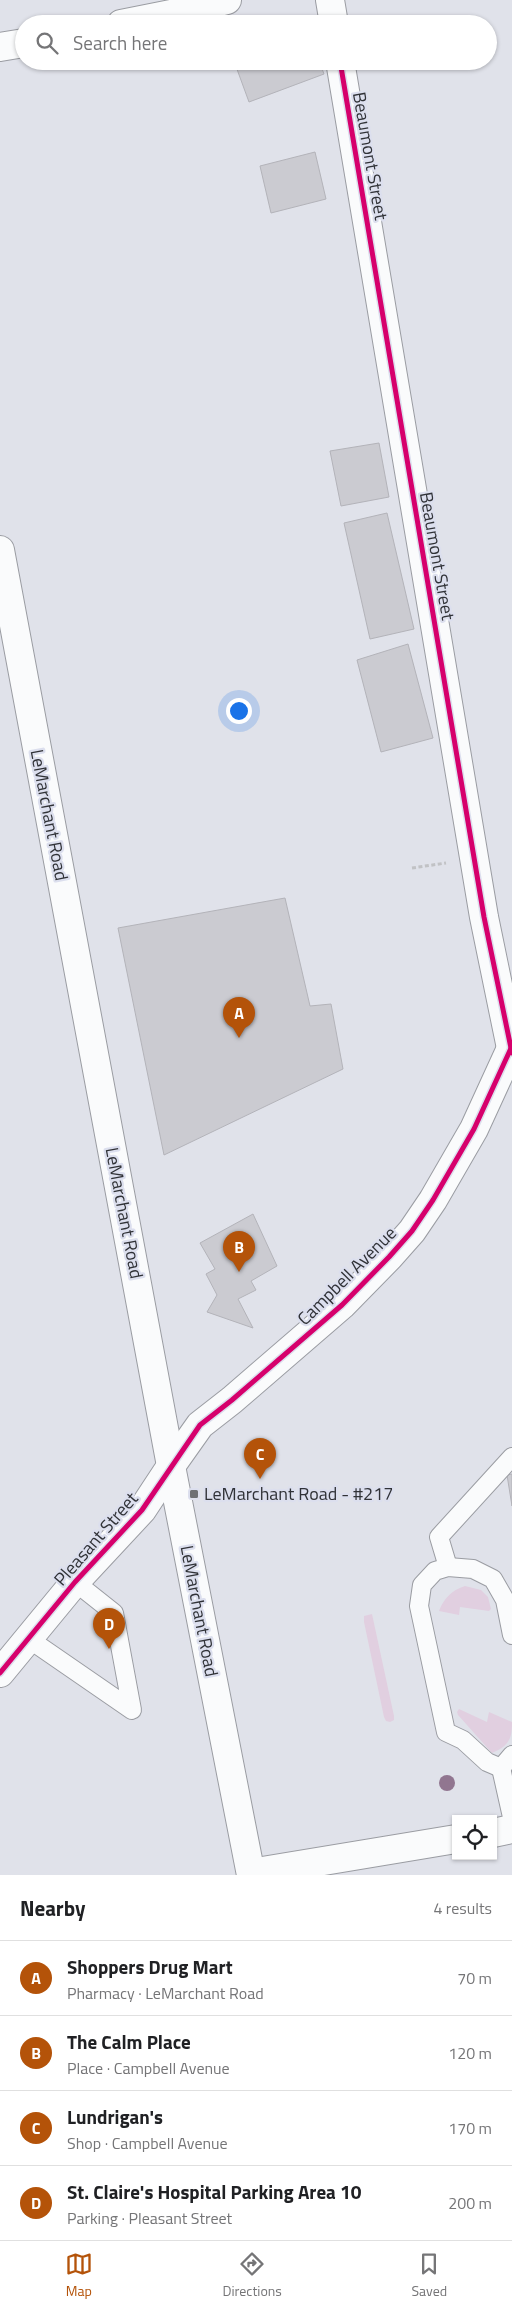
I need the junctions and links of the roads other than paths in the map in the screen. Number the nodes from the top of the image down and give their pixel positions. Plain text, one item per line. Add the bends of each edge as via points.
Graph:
1 (227, 0) edge
2 (330, 0) edge
3 (166, 15) edge
4 (332, 15) edge
5 (15, 44) edge
6 (0, 47) edge
7 (342, 70) edge
8 (0, 550) edge
9 (511, 1050) edge
10 (512, 1457) edge
11 (171, 1466) junction
12 (448, 1568) junction
13 (75, 1582) junction
14 (512, 1635) edge
15 (29, 1639) junction
16 (0, 1673) edge
17 (507, 1762) edge
18 (512, 1817) edge
19 (512, 1830) edge
20 (497, 1832) edge
21 (452, 1840) edge
22 (251, 1874) edge

1 - 3 street
2 - 4 street
5 - 6 street
7 - 9 street, Beaumont Street via 484,917
8 - 11 street, LeMarchant Road
9 - 11 street, Campbell Avenue via 474,1129 412,1231 342,1304 200,1425
10 - 12 lane via 439,1537
11 - 13 street, Pleasant Street via 142,1510
11 - 22 street, LeMarchant Road
12 - 14 lane via 473,1569 493,1579 505,1600
12 - 17 lane via 436,1571 422,1585 419,1606 446,1732 464,1740 486,1762
13 - 15 street, Pleasant Street
13 - 15 lane via 114,1613 132,1710
15 - 16 street, Pleasant Street
17 - 18 lane
19 - 20 street
21 - 22 street

